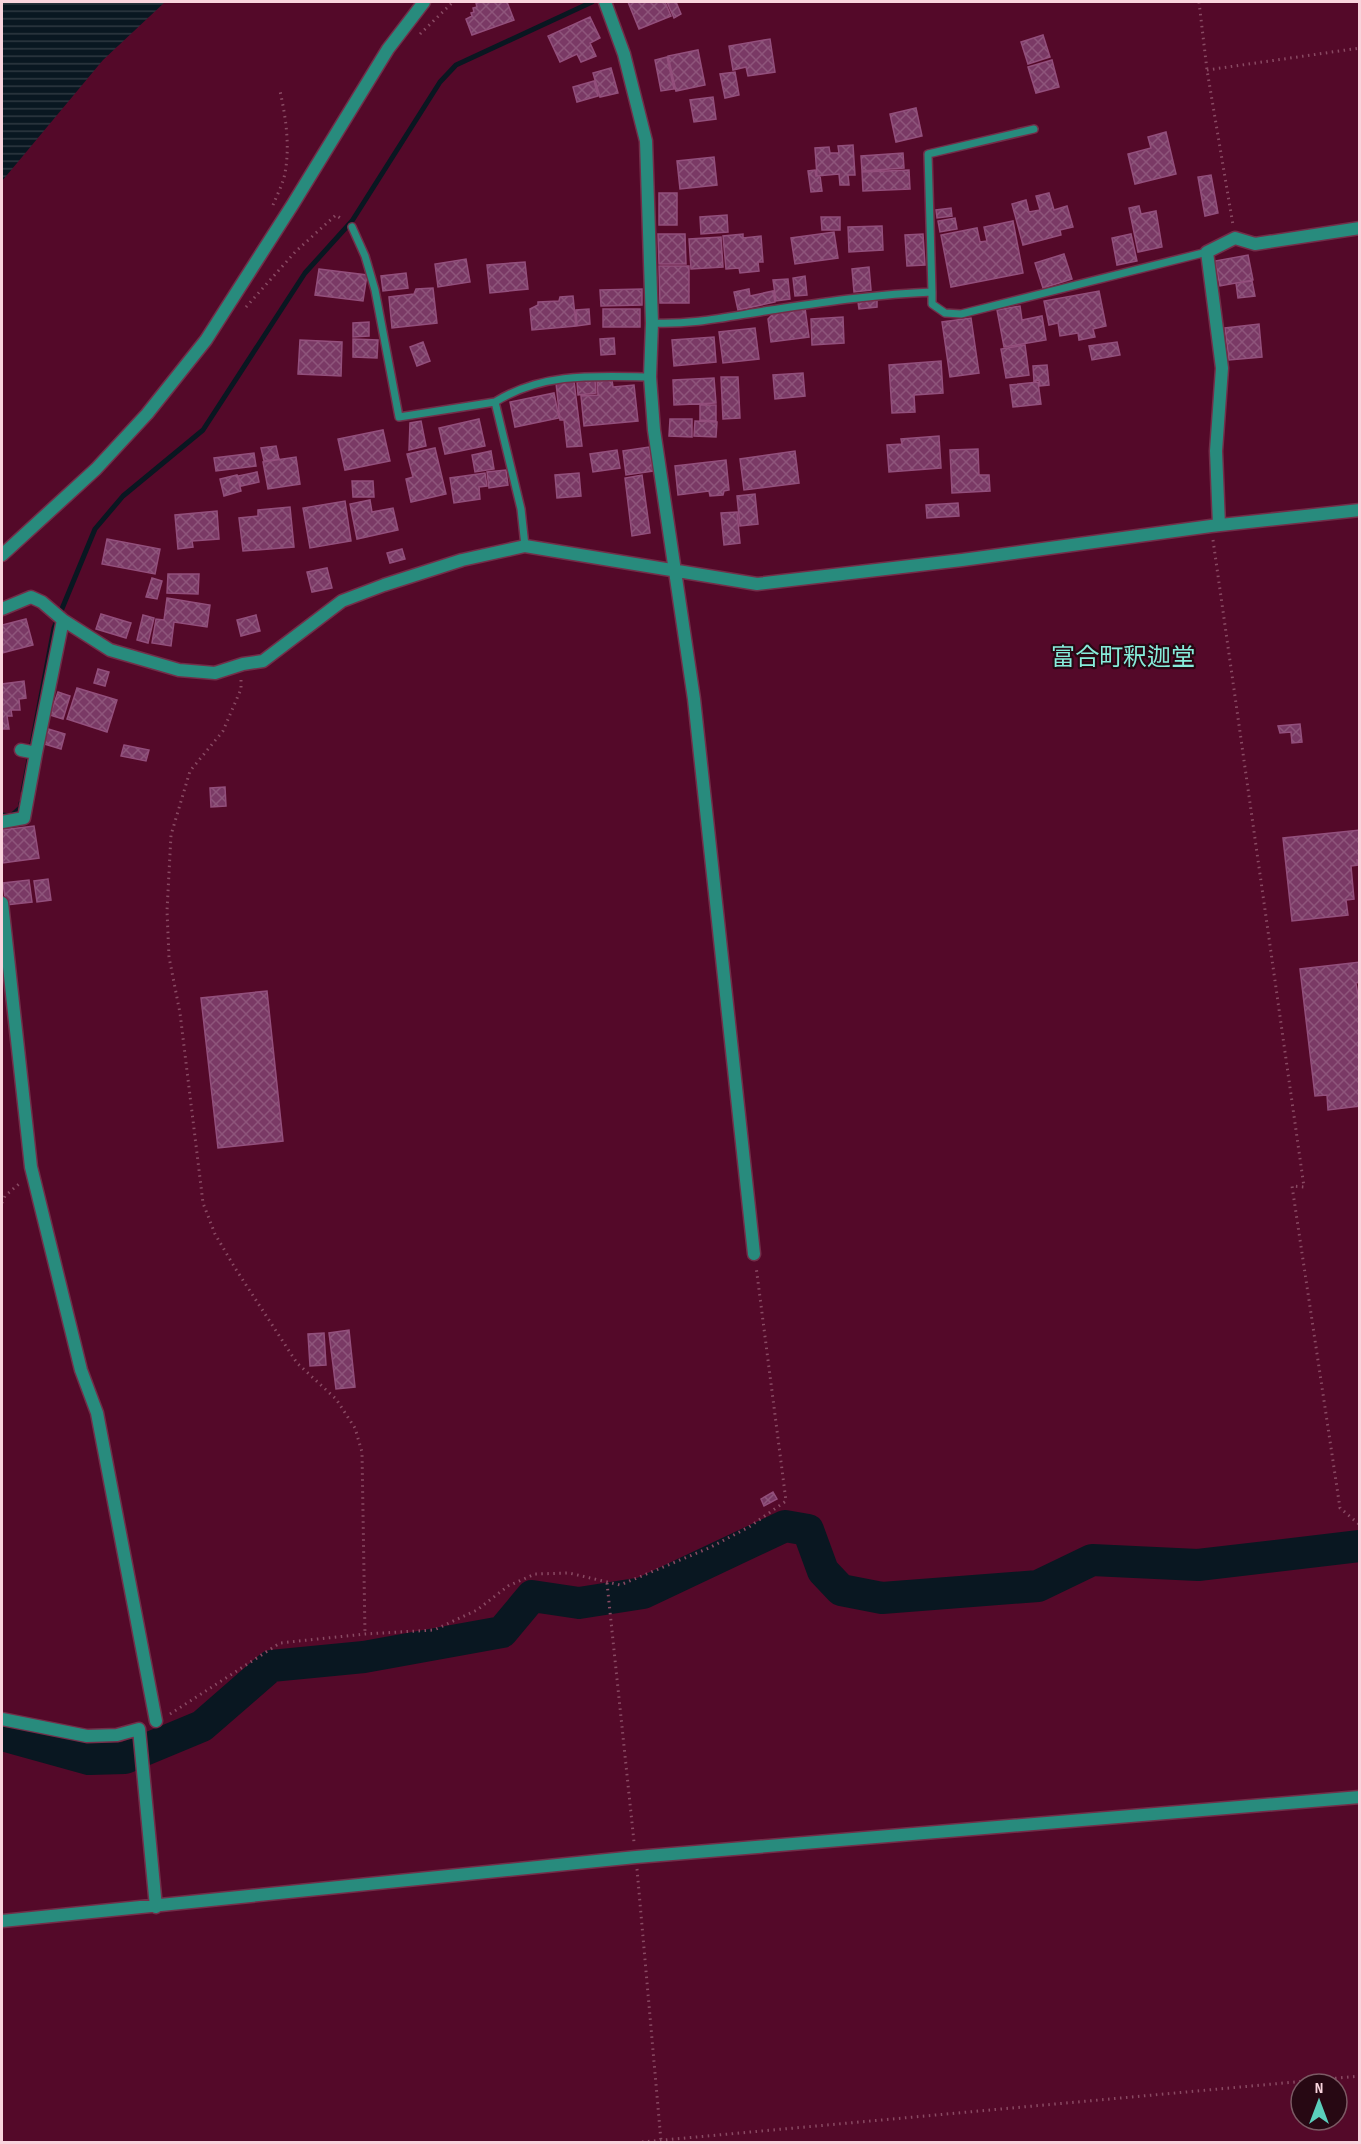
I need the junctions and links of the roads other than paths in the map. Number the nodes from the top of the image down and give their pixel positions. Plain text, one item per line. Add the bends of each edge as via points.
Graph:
1 (424, 2) edge
2 (605, 2) edge
3 (1034, 129) dead end
4 (352, 227) dead end
5 (1359, 228) edge
6 (1207, 252) junction
7 (932, 292) junction
8 (652, 323) junction
9 (650, 377) junction
10 (495, 402) junction
11 (1359, 510) edge
12 (1215, 526) junction
13 (525, 546) junction
14 (2, 555) edge
15 (674, 571) junction
16 (2, 609) edge
17 (59, 617) junction
18 (21, 750) dead end
19 (36, 753) junction
20 (2, 822) edge
21 (2, 903) edge
22 (754, 1254) road end
23 (2, 1719) edge
24 (156, 1721) road end
25 (1359, 1797) edge
26 (156, 1907) junction
27 (2, 1922) edge

1 - 14 street via 388,49 206,340 147,414 96,469
2 - 8 street via 627,63 646,141
3 - 7 lane via 928,154
4 - 10 lane via 375,290 399,417
5 - 6 street via 1255,244 1235,238
6 - 7 lane via 962,314 945,313 932,304
6 - 12 street via 1221,368
7 - 8 lane via 886,294 702,322
8 - 9 street
9 - 10 lane via 590,376 542,381
9 - 15 street
10 - 13 lane via 521,508
11 - 12 street
12 - 15 street via 757,584
13 - 15 street
13 - 17 street via 462,560 342,601 263,661 215,673 179,670 110,650
15 - 22 street via 694,699
16 - 17 street via 31,597
17 - 19 street
18 - 19 street
19 - 20 street via 24,818
21 - 24 street via 32,1171 81,1370 97,1413
23 - 26 street via 87,1736 139,1729
25 - 26 street via 636,1857
26 - 27 street

